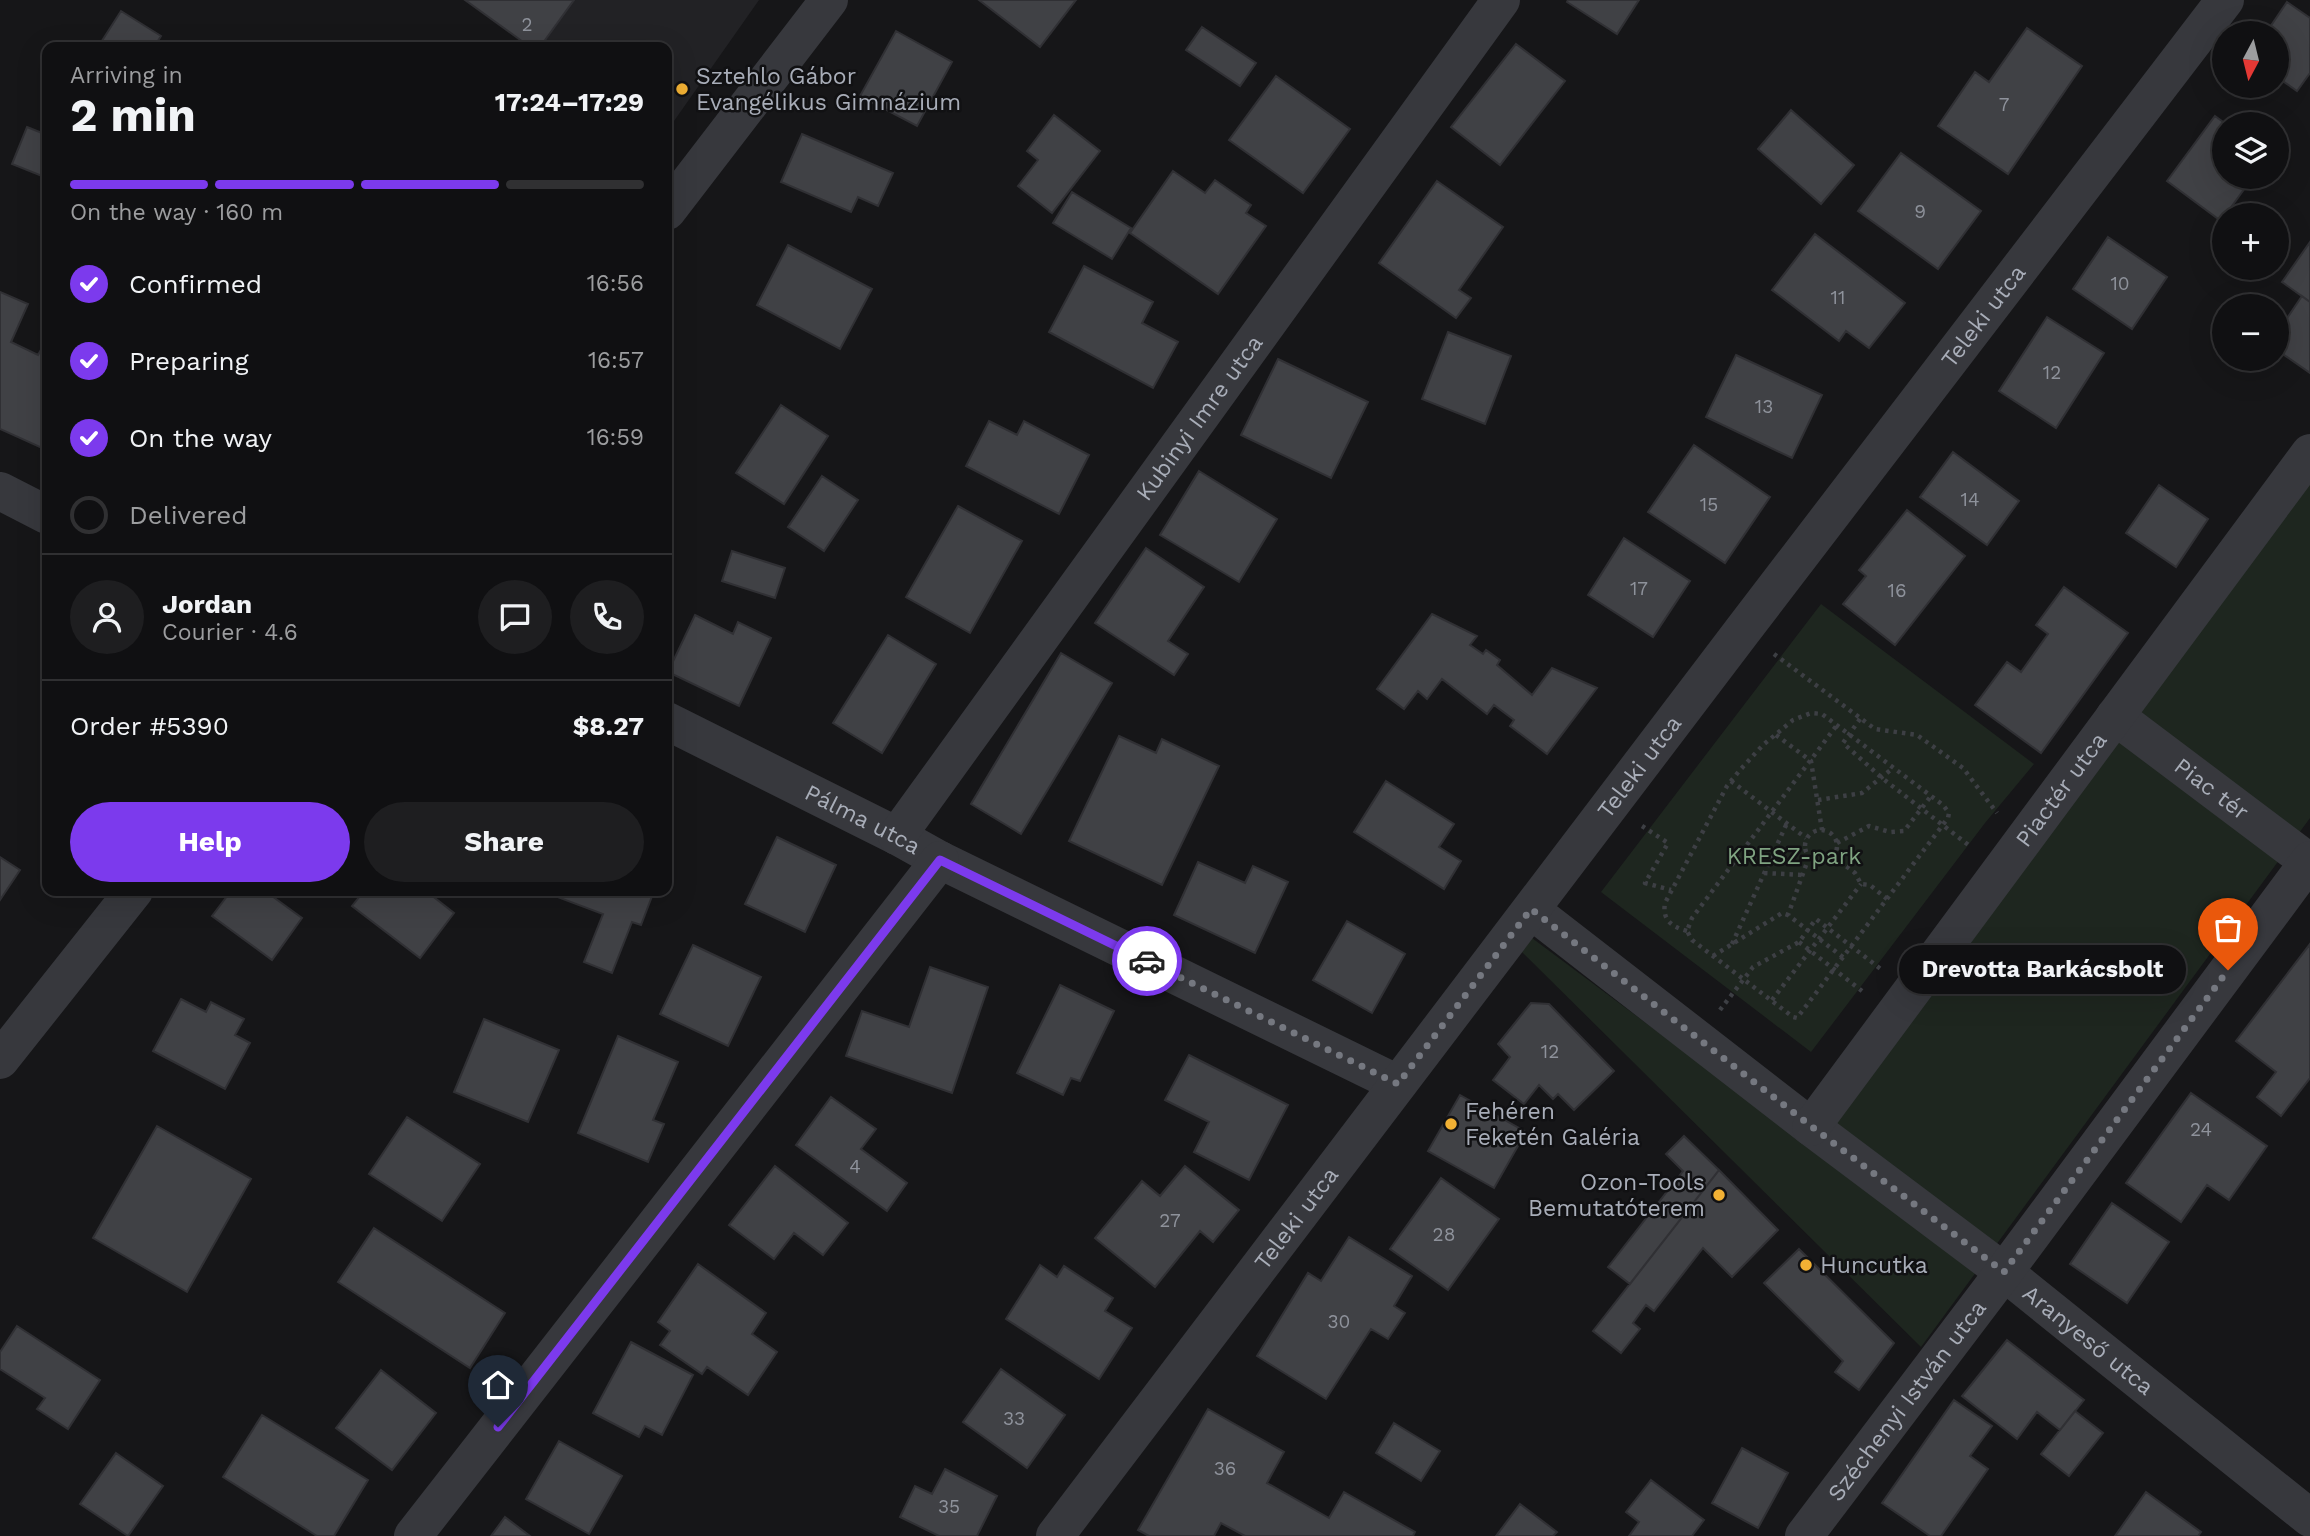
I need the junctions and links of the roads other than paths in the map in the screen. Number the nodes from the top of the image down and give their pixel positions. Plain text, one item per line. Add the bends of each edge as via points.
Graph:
1 (829, 0) edge
2 (1501, 0) edge
3 (2225, 0) edge
4 (672, 204) edge
5 (2310, 453) edge
6 (0, 491) edge
7 (42, 512) edge
8 (2115, 716) junction
9 (672, 723) edge
10 (897, 836) junction
11 (940, 860) junction
12 (2309, 861) edge
13 (130, 896) edge
14 (1531, 909) junction
15 (0, 1060) edge
16 (1398, 1084) junction
17 (1811, 1126) junction
18 (2004, 1272) junction
19 (2310, 1518) edge
20 (412, 1536) edge
21 (1055, 1536) edge
22 (1804, 1536) edge

1 - 4 street
2 - 10 street, Kubinyi Imre utca
3 - 14 street, Teleki utca
5 - 8 street, Piactér utca
6 - 7 street
8 - 12 street, Piac tér
8 - 17 street, Piactér utca
9 - 10 street, Pálma utca
10 - 11 street, Pálma utca
11 - 16 street, Pálma utca
11 - 20 street
12 - 18 street, Széchenyi István utca
13 - 15 street
14 - 16 street, Teleki utca
14 - 17 street, Aranyeső utca
16 - 21 street, Teleki utca
17 - 18 street, Aranyeső utca
18 - 19 street, Aranyeső utca
18 - 22 street, Széchenyi István utca

